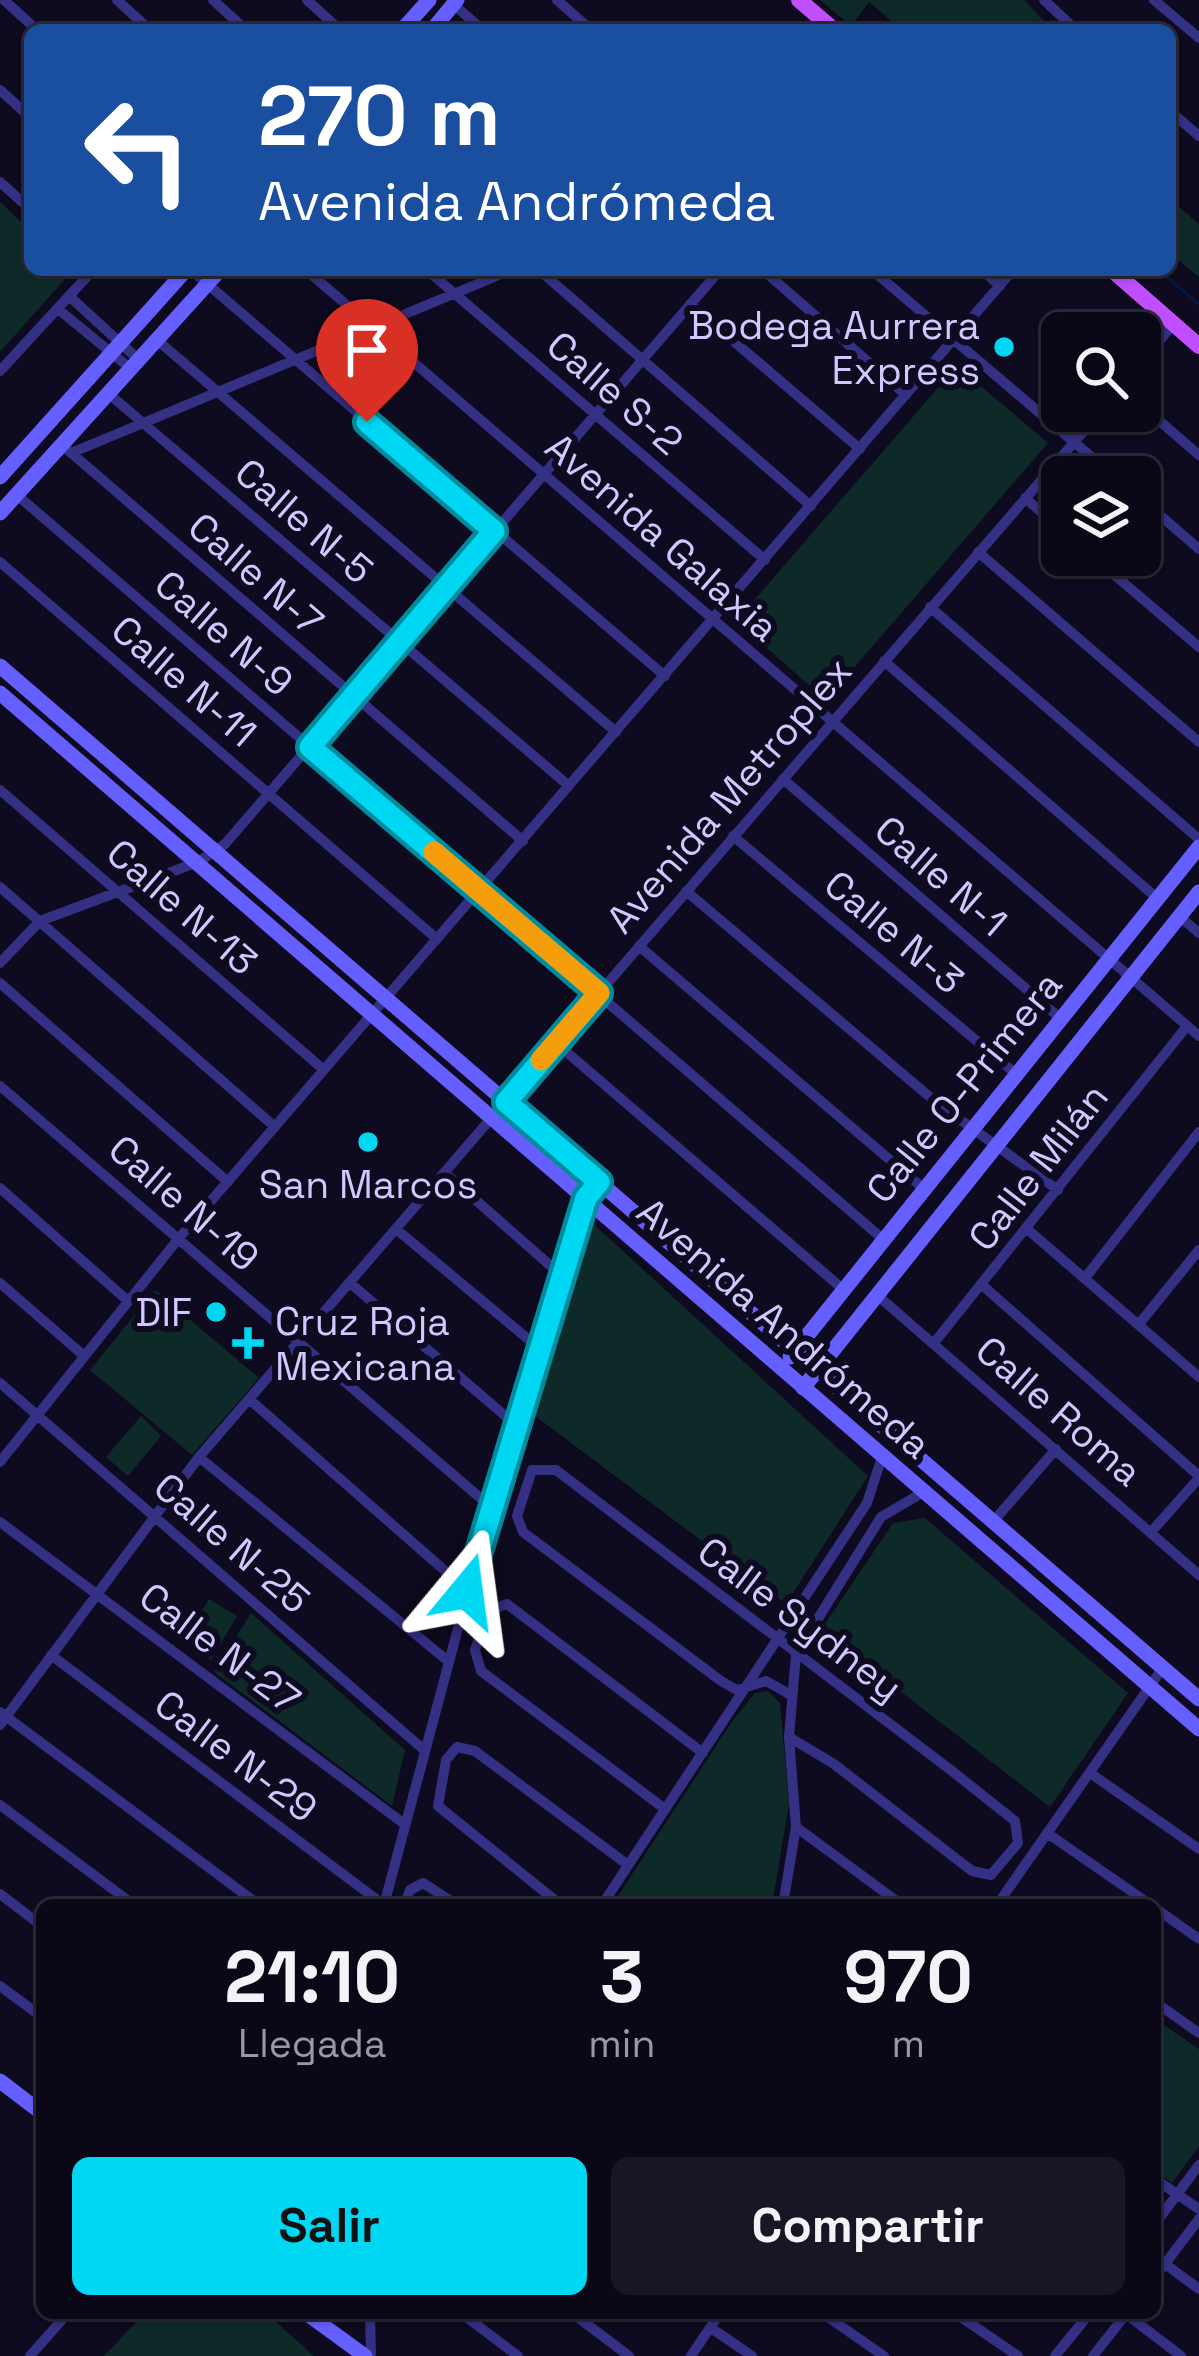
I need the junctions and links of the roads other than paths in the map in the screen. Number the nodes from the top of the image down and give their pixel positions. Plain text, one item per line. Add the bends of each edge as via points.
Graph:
1 (4, 0) edge
2 (117, 0) edge
3 (213, 0) edge
4 (307, 0) edge
5 (429, 0) edge
6 (556, 0) edge
7 (799, 0) edge
8 (1154, 0) edge
9 (1044, 1) edge
10 (455, 2) edge
11 (30, 24) edge
12 (143, 24) edge
13 (239, 24) edge
14 (333, 24) edge
15 (407, 24) edge
16 (477, 24) edge
17 (584, 24) edge
18 (827, 24) edge
19 (1069, 24) edge
20 (1199, 38) edge
21 (0, 90) edge
22 (24, 112) edge
23 (1176, 116) edge
24 (1199, 136) edge
25 (0, 182) edge
26 (24, 203) edge
27 (87, 276) edge
28 (183, 276) edge
29 (197, 276) edge
30 (214, 276) edge
31 (312, 276) edge
32 (434, 276) edge
33 (497, 276) edge
34 (545, 276) edge
35 (715, 276) edge
36 (770, 276) edge
37 (879, 276) edge
38 (989, 276) edge
39 (1008, 276) edge
40 (1119, 276) edge
41 (207, 284) junction
42 (1000, 286) junction
43 (453, 293) junction
44 (69, 296) junction
45 (690, 304) junction
46 (58, 309) junction
47 (1173, 324) junction
48 (373, 328) junction
49 (1196, 337) edge
50 (953, 339) junction
51 (1161, 339) edge
52 (157, 340) junction
53 (116, 349) junction
54 (295, 359) junction
55 (640, 361) junction
56 (135, 364) junction
57 (0, 371) edge
58 (217, 391) junction
59 (109, 394) junction
60 (906, 394) junction
61 (594, 415) junction
62 (143, 421) junction
63 (1161, 422) edge
64 (1083, 432) edge
65 (1074, 442) junction
66 (66, 449) junction
67 (860, 449) junction
68 (1199, 455) edge
69 (1090, 456) edge
70 (542, 475) junction
71 (0, 477) edge
72 (17, 495) junction
73 (1025, 498) junction
74 (811, 506) junction
75 (1041, 512) edge
76 (0, 513) edge
77 (1161, 516) edge
78 (494, 531) junction
79 (1199, 549) edge
80 (978, 552) junction
81 (765, 560) junction
82 (0, 562) edge
83 (1116, 576) edge
84 (446, 586) junction
85 (930, 607) junction
86 (714, 622) junction
87 (399, 643) junction
88 (1199, 647) edge
89 (884, 661) junction
90 (0, 666) edge
91 (665, 676) junction
92 (0, 693) edge
93 (352, 696) junction
94 (832, 722) junction
95 (616, 732) junction
96 (1199, 742) edge
97 (310, 747) junction
98 (783, 779) junction
99 (569, 786) junction
100 (0, 790) edge
101 (268, 794) junction
102 (733, 836) junction
103 (523, 841) junction
104 (1199, 843) edge
105 (215, 851) junction
106 (197, 862) junction
107 (0, 887) edge
108 (118, 891) junction
109 (479, 891) junction
110 (686, 891) junction
111 (1199, 892) edge
112 (1157, 899) junction
113 (1180, 917) junction
114 (40, 921) junction
115 (1199, 933) edge
116 (437, 938) junction
117 (639, 946) junction
118 (1108, 961) junction
119 (0, 963) edge
120 (1130, 979) junction
121 (0, 983) edge
122 (599, 993) junction
123 (386, 997) junction
124 (373, 1013) junction
125 (1061, 1019) junction
126 (1187, 1026) junction
127 (1199, 1036) edge
128 (556, 1042) junction
129 (324, 1070) junction
130 (1016, 1074) junction
131 (0, 1086) edge
132 (506, 1102) junction
133 (492, 1117) junction
134 (275, 1127) junction
135 (973, 1127) junction
136 (1199, 1132) edge
137 (999, 1143) junction
138 (445, 1173) junction
139 (228, 1182) junction
140 (599, 1182) junction
141 (0, 1188) edge
142 (924, 1189) junction
143 (1058, 1190) junction
144 (586, 1198) junction
145 (396, 1229) junction
146 (1028, 1229) junction
147 (179, 1238) junction
148 (884, 1240) junction
149 (1199, 1250) edge
150 (561, 1275) junction
151 (1084, 1278) junction
152 (0, 1283) edge
153 (350, 1283) junction
154 (982, 1286) junction
155 (844, 1290) junction
156 (878, 1295) junction
157 (128, 1301) junction
158 (1139, 1324) junction
159 (298, 1341) junction
160 (934, 1343) junction
161 (540, 1349) junction
162 (794, 1352) junction
163 (83, 1355) junction
164 (780, 1368) junction
165 (816, 1371) junction
166 (1198, 1374) edge
167 (0, 1383) edge
168 (803, 1388) junction
169 (249, 1399) junction
170 (35, 1414) junction
171 (517, 1426) junction
172 (1056, 1449) junction
173 (199, 1457) junction
174 (882, 1457) junction
175 (0, 1462) edge
176 (1199, 1477) edge
177 (922, 1493) junction
178 (492, 1508) junction
179 (152, 1514) junction
180 (0, 1522) edge
181 (992, 1523) junction
182 (1152, 1531) junction
183 (1199, 1575) edge
184 (812, 1586) junction
185 (467, 1591) junction
186 (96, 1593) junction
187 (827, 1597) junction
188 (777, 1641) junction
189 (796, 1654) junction
190 (52, 1655) junction
191 (448, 1661) junction
192 (1162, 1669) junction
193 (1150, 1686) junction
194 (745, 1689) junction
195 (788, 1694) junction
196 (1199, 1699) edge
197 (2, 1718) edge
198 (1199, 1729) edge
199 (789, 1738) junction
200 (423, 1749) junction
201 (704, 1753) junction
202 (1090, 1773) junction
203 (0, 1804) edge
204 (665, 1809) junction
205 (403, 1823) junction
206 (796, 1827) junction
207 (1047, 1833) junction
208 (1199, 1849) edge
209 (628, 1865) junction
210 (0, 1894) edge
211 (126, 1899) edge
212 (251, 1899) edge
213 (376, 1899) edge
214 (385, 1899) edge
215 (406, 1899) edge
216 (448, 1899) edge
217 (554, 1899) edge
218 (606, 1899) edge
219 (786, 1899) edge
220 (894, 1899) edge
221 (1002, 1899) edge
222 (1143, 1899) edge
223 (1161, 1912) edge
224 (36, 1921) edge
225 (1199, 1939) edge
226 (0, 1986) edge
227 (1161, 2006) edge
228 (36, 2013) edge
229 (1199, 2033) edge
230 (0, 2081) edge
231 (36, 2108) edge
232 (1199, 2165) edge
233 (1161, 2183) edge
234 (1178, 2193) junction
235 (1199, 2209) edge
236 (1161, 2216) edge
237 (1199, 2219) edge
238 (1165, 2264) junction
239 (1161, 2269) edge
240 (1199, 2289) edge
241 (63, 2319) edge
242 (319, 2319) edge
243 (370, 2319) edge
244 (469, 2319) edge
245 (580, 2319) edge
246 (716, 2319) edge
247 (831, 2319) edge
248 (964, 2319) edge
249 (1083, 2319) edge
250 (1122, 2319) edge
251 (1133, 2319) edge
252 (711, 2328) junction
253 (30, 2356) edge
254 (368, 2356) edge
255 (518, 2356) edge
256 (629, 2356) edge
257 (691, 2356) edge
258 (752, 2356) edge
259 (884, 2356) edge
260 (1018, 2356) edge
261 (1055, 2356) edge
262 (1094, 2356) edge
263 (1181, 2356) edge

1 - 11 street
2 - 12 street
3 - 13 street
4 - 14 street
5 - 15 street
6 - 17 street
7 - 18 main road
8 - 20 street
9 - 19 street
10 - 16 street
21 - 22 street
23 - 24 street
25 - 26 street
27 - 44 street
28 - 53 street
29 - 41 street
30 - 41 street
31 - 48 street, Avenida Galaxia
32 - 43 street, Calle S-2
33 - 43 street
34 - 55 street
35 - 45 street
36 - 60 street
37 - 50 street
38 - 42 street
39 - 42 street
40 - 47 main road
41 - 52 street
41 - 54 street
42 - 50 street
43 - 48 street
43 - 61 street, Calle S-2
44 - 46 street
44 - 53 street
45 - 55 street
45 - 67 street
46 - 53 street
46 - 57 street
47 - 49 main road
47 - 51 street
48 - 54 street
48 - 70 street, Avenida Galaxia
50 - 60 street
50 - 65 street
52 - 56 street
52 - 58 street
53 - 56 street
53 - 71 street
54 - 58 street
54 - 78 street
55 - 61 street
55 - 74 street
56 - 59 street
58 - 62 street
58 - 84 street
59 - 62 street, Calle N-5
59 - 66 street
60 - 67 street
61 - 70 street
61 - 81 street, Calle S-2
62 - 66 street
62 - 87 street, Calle N-5
63 - 68 street
64 - 65 street, Avenida Metroplex
65 - 69 street
65 - 73 street, Avenida Metroplex
66 - 72 street
66 - 93 street, Calle N-7
67 - 74 street
70 - 78 street
70 - 86 street, Avenida Galaxia
72 - 76 street
72 - 97 street, Calle N-9
73 - 75 street
73 - 80 street, Avenida Metroplex
74 - 81 street
77 - 79 street
78 - 84 street
78 - 91 street
80 - 85 street, Avenida Metroplex
80 - 96 street
81 - 86 street
82 - 101 street, Calle N-11
83 - 88 street
84 - 87 street
84 - 95 street
85 - 89 street, Avenida Metroplex
85 - 104 street
86 - 91 street
86 - 94 street, Avenida Galaxia
87 - 93 street
87 - 99 street, Calle N-5
89 - 94 street, Avenida Metroplex
89 - 112 street
90 - 105 street, Avenida Andrómeda
91 - 95 street
92 - 106 street, Avenida Andrómeda
93 - 97 street
93 - 103 street, Calle N-7
94 - 98 street, Avenida Metroplex
94 - 118 street, Avenida Galaxia
95 - 99 street
97 - 101 street
97 - 109 street, Calle N-9
98 - 102 street, Avenida Metroplex
98 - 125 street, Calle N-1
99 - 103 street
100 - 108 street, Calle N-13
101 - 105 street
101 - 116 street, Calle N-11
102 - 110 street, Avenida Metroplex
102 - 130 street, Calle N-3
103 - 109 street
104 - 112 street, Calle O-Primera
105 - 106 street
105 - 123 street, Avenida Andrómeda
106 - 108 street
106 - 124 street, Avenida Andrómeda
107 - 114 street
108 - 114 street
108 - 129 street, Calle N-13
109 - 116 street
109 - 122 street, Calle N-9
110 - 117 street, Avenida Metroplex
110 - 135 street
111 - 113 street, Calle O-Primera
112 - 118 street, Calle O-Primera
113 - 115 street
113 - 120 street, Calle O-Primera
114 - 119 street
114 - 134 street
116 - 123 street
117 - 122 street, Avenida Metroplex
117 - 142 street
118 - 120 street, Avenida Galaxia
118 - 125 street, Calle O-Primera
120 - 126 street, Avenida Galaxia
120 - 137 street, Calle O-Primera
121 - 139 street
122 - 128 street, Avenida Metroplex
122 - 148 street, Calle N-9
123 - 124 street
123 - 132 street, Avenida Andrómeda
124 - 129 street
124 - 133 street, Avenida Andrómeda
125 - 130 street, Calle O-Primera
126 - 127 street, Avenida Galaxia
126 - 143 street, Calle Milán
128 - 132 street, Avenida Metroplex
128 - 155 street
129 - 134 street
130 - 135 street, Calle O-Primera
131 - 147 street, Calle N-19
132 - 133 street, Avenida Metroplex
132 - 140 street, Avenida Andrómeda
133 - 138 street, Avenida Metroplex
133 - 144 street, Avenida Andrómeda
134 - 139 street
135 - 137 street
135 - 142 street, Calle O-Primera
136 - 151 street
137 - 143 street
137 - 156 street, Calle O-Primera
138 - 145 street, Avenida Metroplex
138 - 150 street
139 - 147 street
140 - 144 street
140 - 162 street, Avenida Andrómeda
141 - 157 street
142 - 148 street, Calle O-Primera
143 - 146 street, Calle Milán
144 - 150 street
144 - 164 street, Avenida Andrómeda
145 - 153 street, Avenida Metroplex
145 - 161 street
146 - 151 street
146 - 154 street, Calle Milán
147 - 157 street
147 - 159 street, Calle N-19
148 - 155 street, Calle O-Primera
149 - 158 street
150 - 161 street
151 - 158 street
152 - 163 street
153 - 159 street, Avenida Metroplex
153 - 171 street
154 - 160 street, Calle Milán
154 - 176 street
155 - 162 street, Calle O-Primera
156 - 160 street, Calle Roma
156 - 165 street, Calle O-Primera
157 - 163 street
158 - 166 street
159 - 169 street, Avenida Metroplex
159 - 178 street, Calle N-19
160 - 172 street, Calle Roma
161 - 171 street
162 - 164 street, Calle O-Primera
162 - 165 street, Avenida Andrómeda
163 - 170 street
164 - 168 street, Avenida Andrómeda
165 - 168 street, Calle O-Primera
165 - 181 street, Avenida Andrómeda
167 - 170 street, Calle N-25
168 - 174 street, Avenida Andrómeda
169 - 173 street, Avenida Metroplex
169 - 185 street
170 - 175 street
170 - 179 street, Calle N-25
171 - 178 street
172 - 181 street
172 - 182 street, Calle Roma
173 - 179 street, Avenida Metroplex
173 - 191 street
174 - 177 street, Avenida Andrómeda
174 - 184 street via 867,1503
176 - 182 street
177 - 187 street via 881,1517
177 - 193 street, Avenida Andrómeda
178 - 185 street
179 - 186 street, Avenida Metroplex
179 - 200 street, Calle N-25
180 - 186 street, Calle N-27
181 - 192 street, Avenida Andrómeda
182 - 183 street, Calle Roma
184 - 187 street
184 - 188 street
185 - 191 street
186 - 190 street, Avenida Metroplex
186 - 205 street, Calle N-27
187 - 189 street
188 - 189 street, Calle Sydney
188 - 194 street
188 - 194 street, Calle Sydney via 556,1470 538,1467 528,1475 517,1516 523,1532 721,1681
189 - 195 street
189 - 199 street, Calle Sydney via 1010,1816 1018,1843 991,1874 972,1871
190 - 197 street, Avenida Metroplex
190 - 213 street, Calle N-29
191 - 200 street
192 - 193 street
192 - 196 street, Avenida Andrómeda
193 - 198 street, Avenida Andrómeda
193 - 202 street
194 - 195 street via 766,1681
194 - 201 street
195 - 199 street
197 - 212 street
199 - 206 street
200 - 205 street
201 - 204 street
201 - 204 street via 521,1614 501,1603 488,1611 475,1650 481,1671
202 - 207 street
202 - 208 street
203 - 211 street
204 - 209 street
205 - 214 street
206 - 219 street
206 - 220 street
207 - 221 street
207 - 222 street
209 - 217 street via 475,1751 457,1747 446,1760 438,1806
209 - 218 street
210 - 224 street
215 - 216 street via 423,1883
223 - 225 street
226 - 228 street
227 - 229 street
230 - 231 street
232 - 234 street
233 - 234 street
234 - 235 street
234 - 236 street
237 - 238 street
238 - 239 street
238 - 240 street
241 - 253 street
242 - 254 street
243 - 254 street
244 - 255 street
245 - 256 street
246 - 252 street
247 - 259 street
248 - 260 street
249 - 261 street
250 - 262 street
251 - 263 street
252 - 257 street
252 - 258 street

